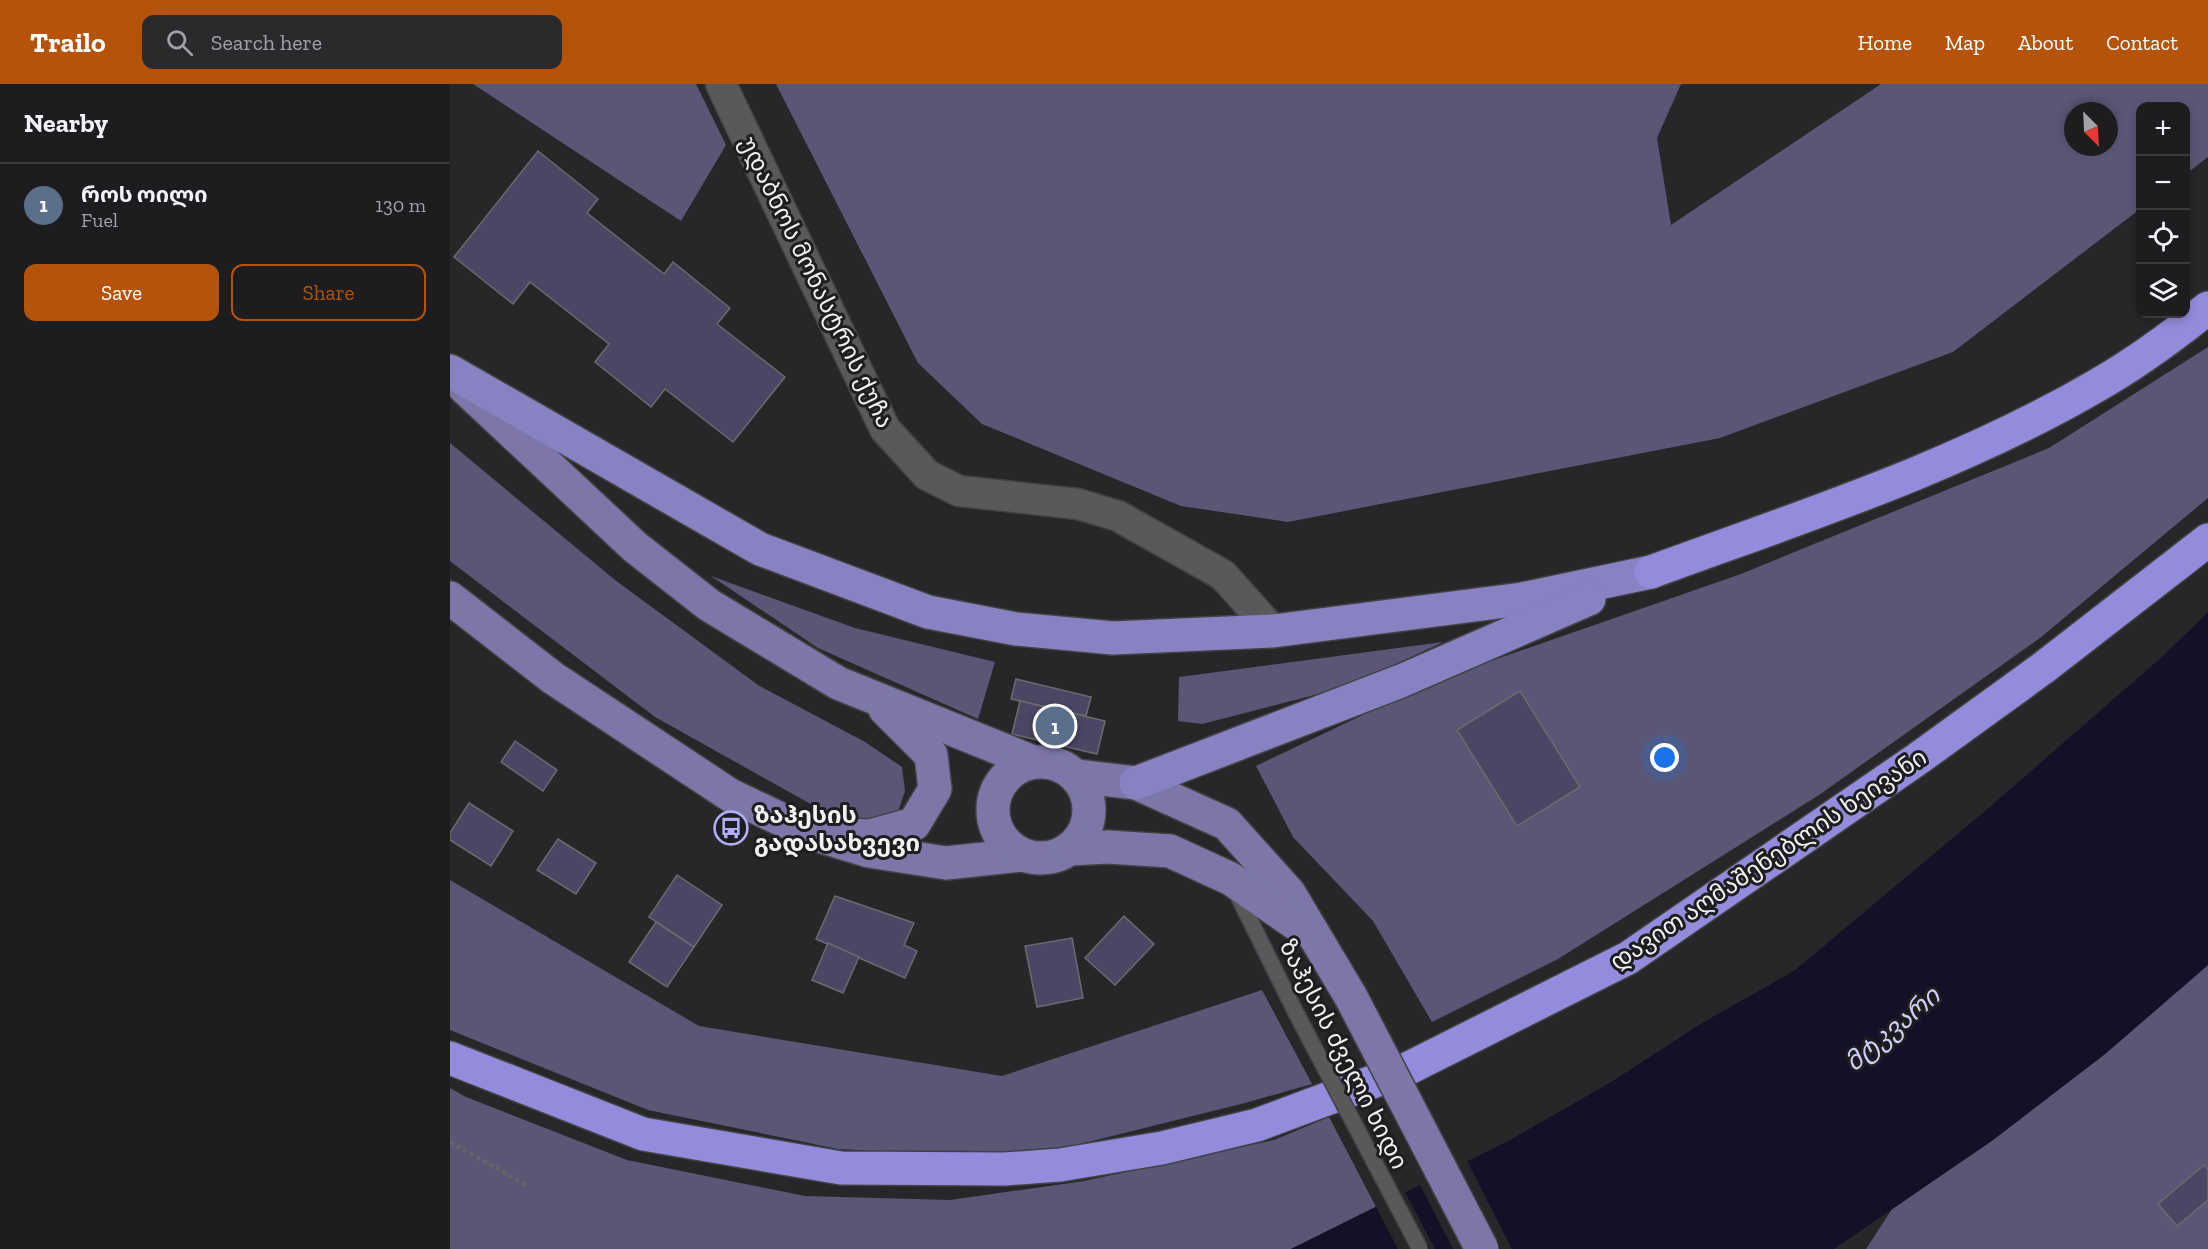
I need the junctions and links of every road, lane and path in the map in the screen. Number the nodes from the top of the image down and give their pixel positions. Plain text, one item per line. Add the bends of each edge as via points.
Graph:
1 (721, 84) edge
2 (2208, 308) edge
3 (450, 372) edge
4 (2208, 540) edge
5 (1651, 572) junction
6 (450, 598) edge
7 (1273, 631) junction
8 (876, 699) junction
9 (1033, 762) junction
10 (1076, 776) junction
11 (1136, 783) junction
12 (810, 833) junction
13 (1069, 849) junction
14 (1022, 855) junction
15 (1231, 879) junction
16 (1314, 936) junction
17 (450, 1058) edge
18 (450, 1142) edge
19 (528, 1186) dead end
20 (1420, 1249) edge
21 (1482, 1249) edge

1 - 7 street, უდაბნოს მონასტრის ქუჩა via 885,429 927,475 959,490 1078,504 1118,516 1223,575
2 - 5 highway via 2097,386 2009,433 1870,491
3 - 7 highway via 760,549 928,612 1016,629 1113,638
3 - 8 main road via 635,547 709,605 838,683
4 - 17 highway, დავით აღმაშენებლის ხეივანი via 1916,760 1628,958 1407,1069 1257,1125 1162,1148 1060,1165 1005,1169 842,1168 644,1134
5 - 7 highway via 1522,599
5 - 11 highway via 1401,681
6 - 12 main road via 553,678 730,795
8 - 9 main road
8 - 12 main road via 930,755 935,789 914,824 870,836
9 - 10 main road via 1056,764
9 - 14 main road via 1006,776 993,804 993,820 999,834
10 - 11 main road
10 - 13 main road via 1089,800 1089,814 1086,828
11 - 16 main road via 1227,824 1288,893
12 - 14 main road via 868,851 946,863
13 - 14 main road via 1046,858
13 - 15 main road via 1170,851
15 - 16 main road
15 - 20 lane, ზაჰესის ძველი ხიდი, bridge via 1296,1013
16 - 21 main road, bridge via 1351,997
18 - 19 path

